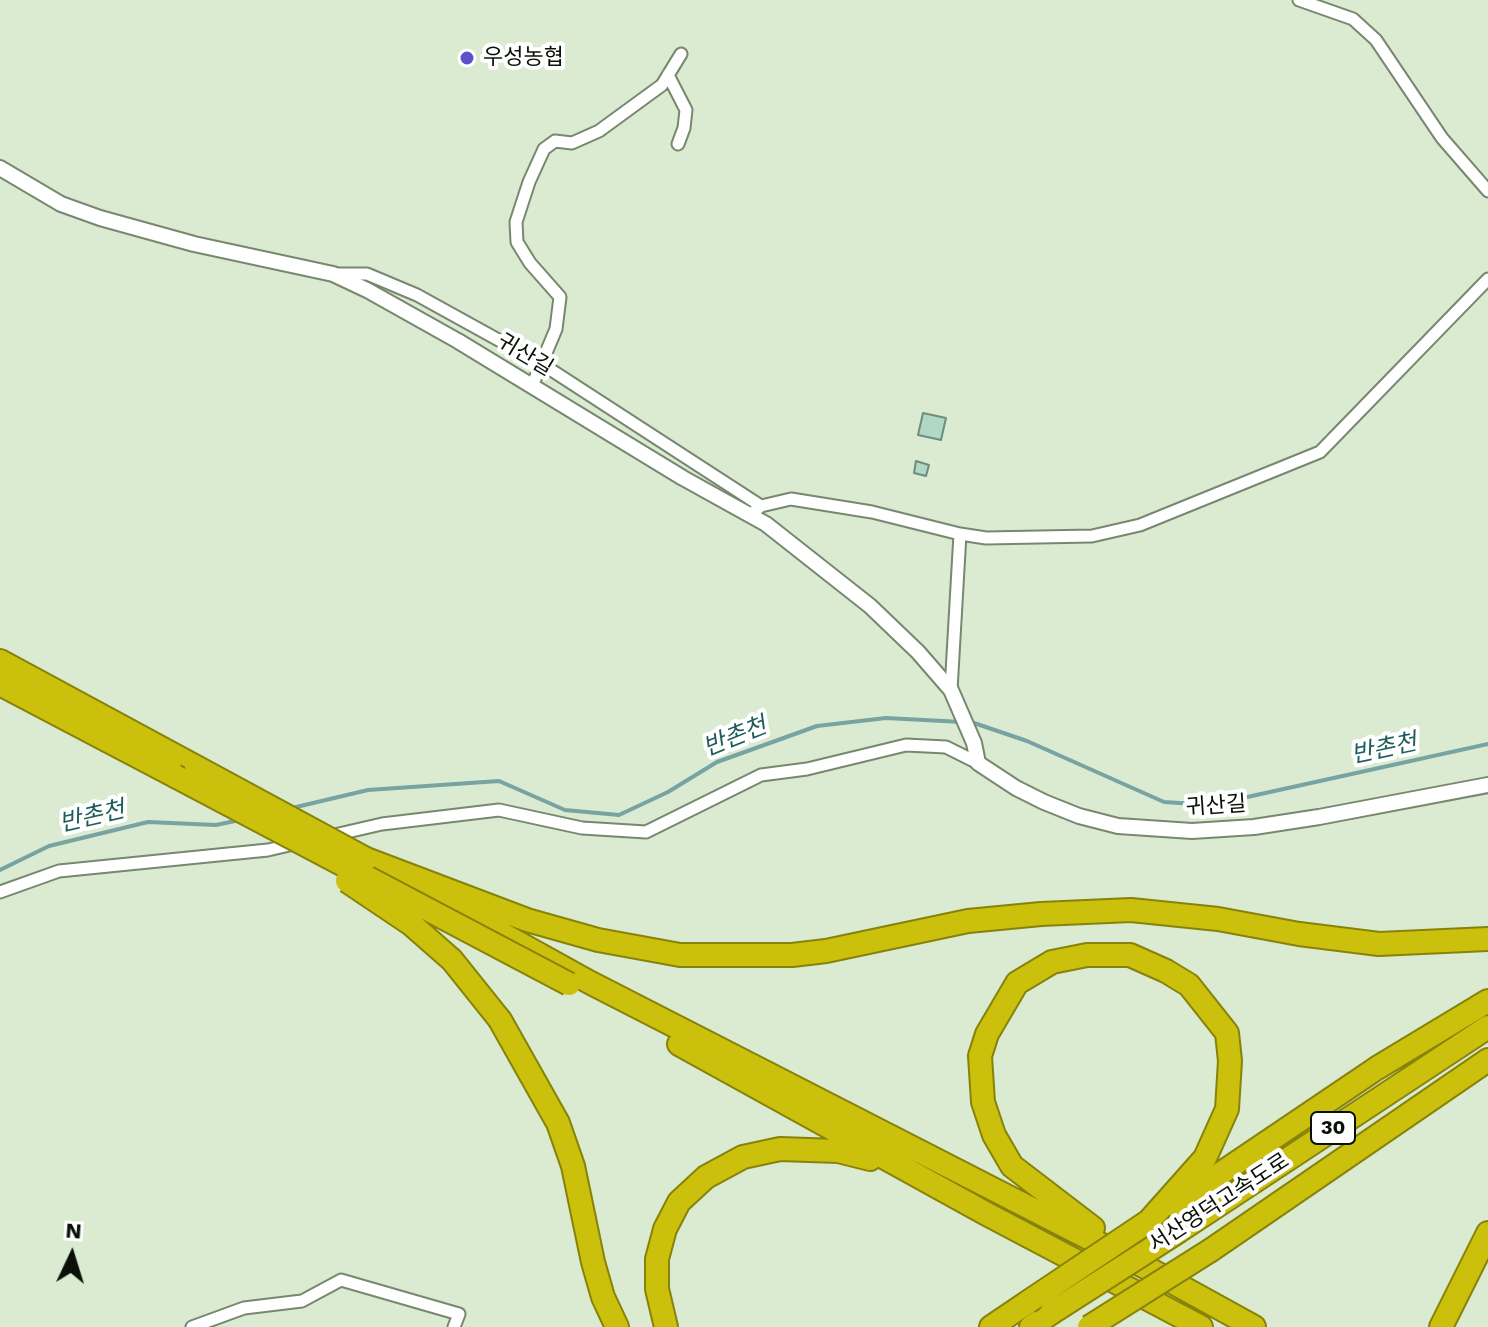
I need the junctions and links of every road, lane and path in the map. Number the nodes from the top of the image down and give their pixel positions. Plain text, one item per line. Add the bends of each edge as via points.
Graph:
1 (1299, 0) edge
2 (681, 54) dead end
3 (668, 75) junction
4 (678, 144) dead end
5 (0, 168) edge
6 (1488, 191) edge
7 (333, 274) junction
8 (1488, 279) edge
9 (542, 364) junction
10 (532, 386) junction
11 (756, 511) junction
12 (960, 534) junction
13 (0, 661) edge
14 (0, 684) edge
15 (954, 697) junction
16 (978, 763) junction
17 (1488, 785) edge
18 (229, 805) junction
19 (366, 859) junction
20 (0, 892) edge
21 (1488, 939) edge
22 (579, 983) junction
23 (1488, 1001) edge
24 (1488, 1027) edge
25 (1488, 1060) edge
26 (985, 1213) junction
27 (1149, 1221) junction
28 (1488, 1233) edge
29 (1147, 1268) junction
30 (192, 1327) edge
31 (454, 1327) edge
32 (617, 1327) edge
33 (666, 1327) edge
34 (991, 1327) edge
35 (1031, 1327) edge
36 (1089, 1327) edge
37 (1201, 1327) edge
38 (1254, 1327) edge
39 (1441, 1327) edge

1 - 6 street via 1353,19 1376,40 1442,138
2 - 3 street
3 - 4 street via 686,110
3 - 9 street via 599,131 572,143 555,141 544,149 529,182 516,222 517,242 560,297 556,329
5 - 7 street, 귀산길 via 61,204 100,218
7 - 9 street via 367,274 417,295
7 - 10 street, 귀산길
8 - 12 street via 1320,452 1140,525 1092,536
9 - 10 street
9 - 11 street
10 - 11 street, 귀산길
11 - 12 street via 791,499
11 - 15 street, 귀산길 via 870,606 918,652
12 - 15 street
13 - 19 highway, bridge
14 - 18 highway, bridge
15 - 16 street, 귀산길
16 - 17 street, 귀산길 via 1055,807 1118,826 1153,830 1254,827
16 - 20 street via 946,747 906,745 761,775 646,832 582,828 499,810 382,824 268,850 59,871
18 - 22 highway, bridge
18 - 32 highway, bridge via 411,924 452,960 500,1020 558,1123 603,1297
19 - 21 highway via 527,920 680,955 792,955 968,921 1131,910 1379,944
19 - 22 highway
22 - 26 highway
22 - 29 highway
23 - 27 highway via 1377,1068
24 - 35 highway, 서산영덕고속도로 / 30, bridge
25 - 36 highway, 서산영덕고속도로 / 30, bridge
26 - 33 highway via 884,1163 838,1151 780,1149 743,1157 706,1177 679,1202 665,1229 657,1289
26 - 37 highway
27 - 29 highway via 1205,1158 1227,1109 1227,1033 1189,985 1130,955 1052,962 1017,983 987,1034 980,1056 983,1102 1012,1166
27 - 34 highway, bridge
28 - 39 highway
29 - 38 highway
30 - 31 street via 244,1308 302,1301 341,1280 459,1314

